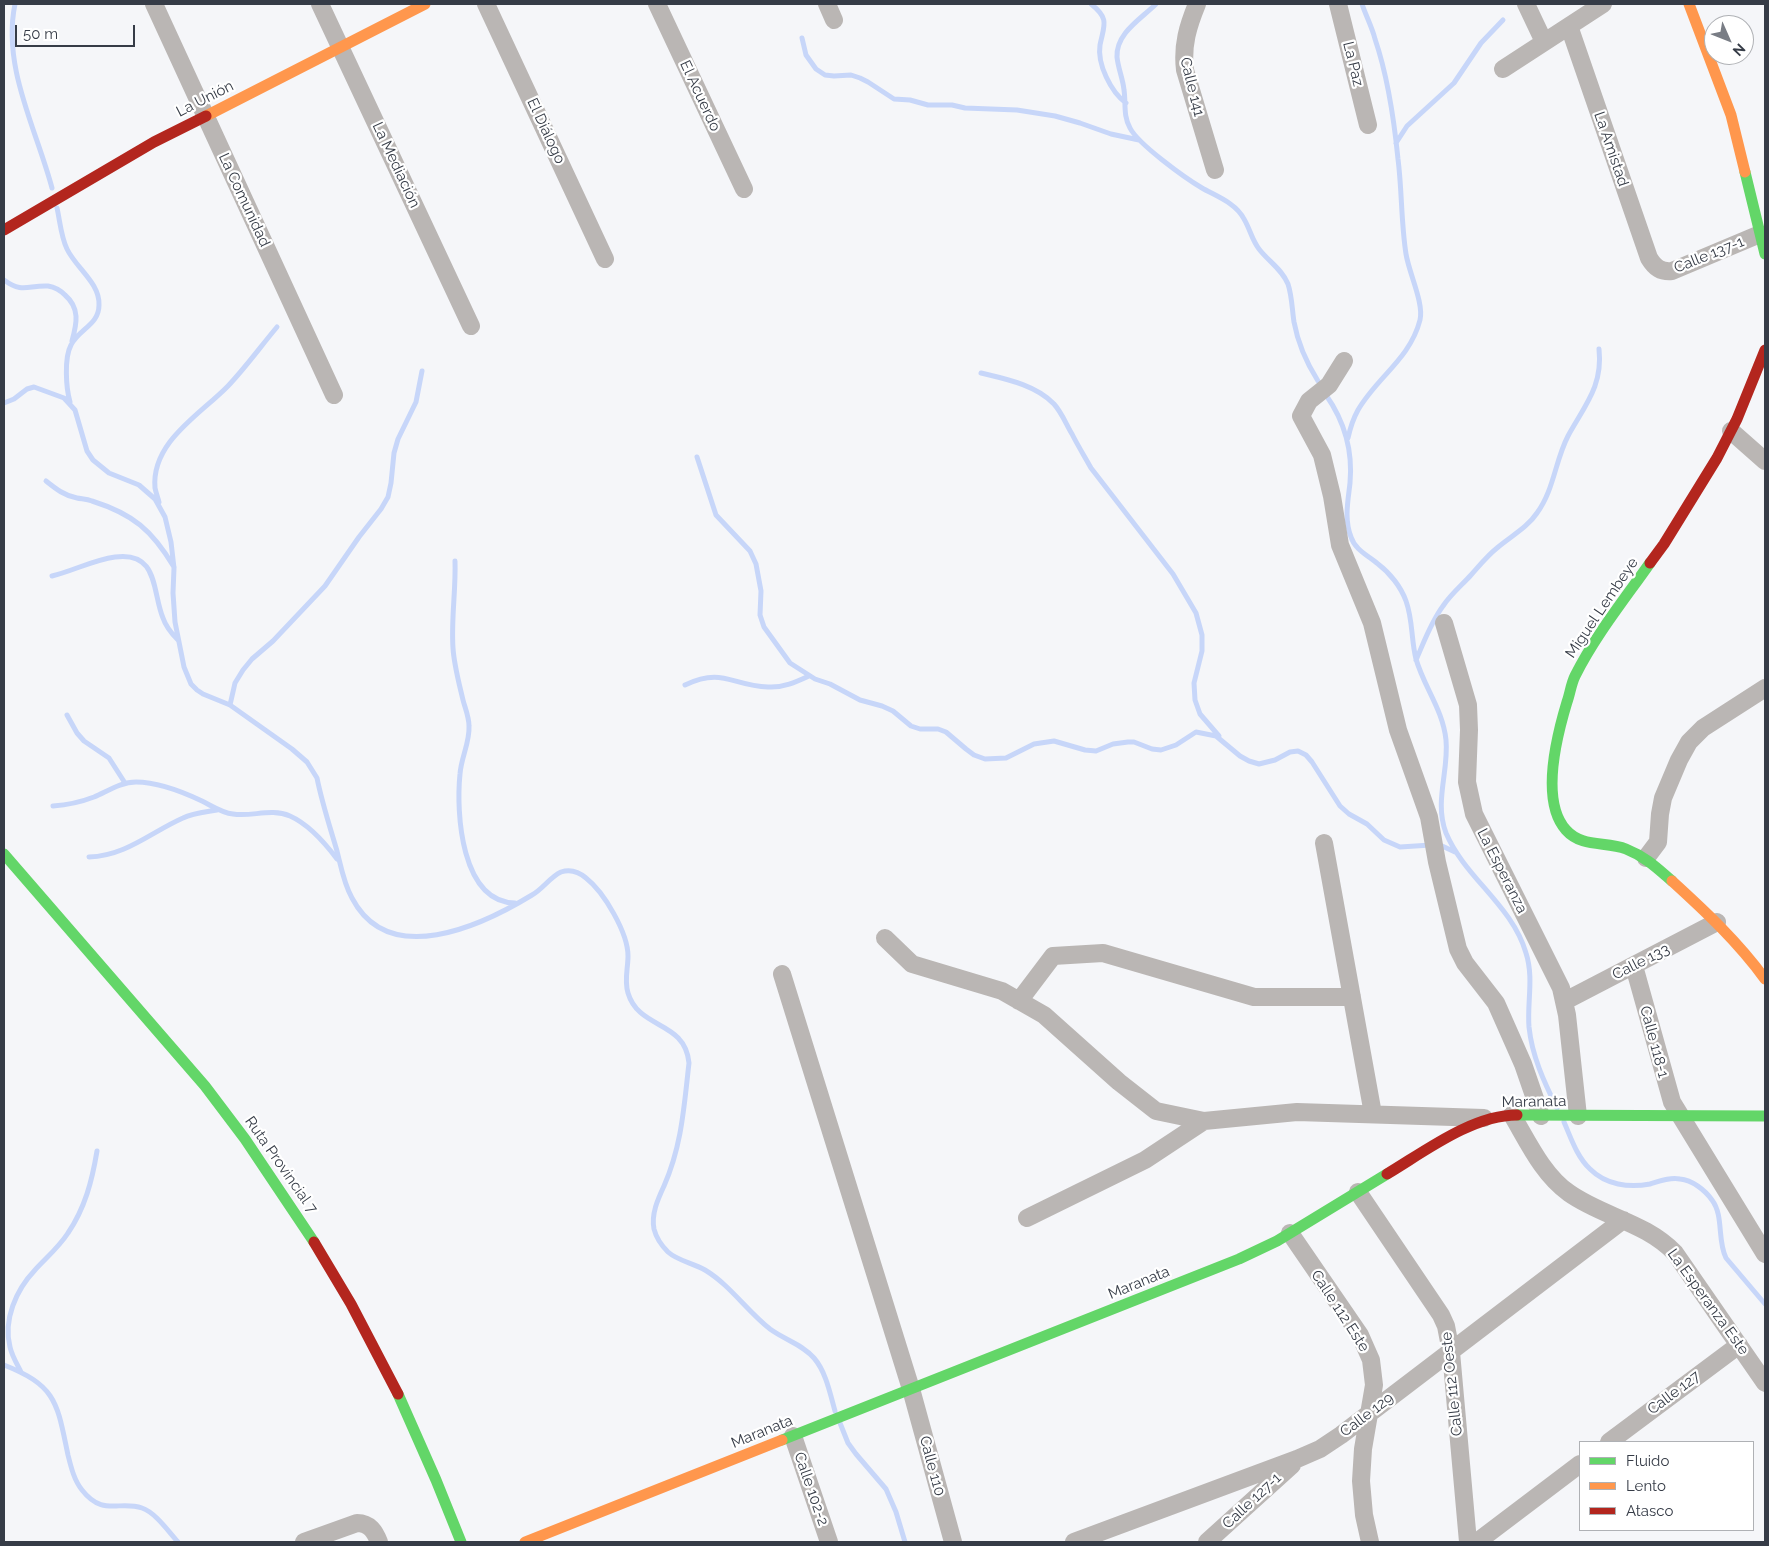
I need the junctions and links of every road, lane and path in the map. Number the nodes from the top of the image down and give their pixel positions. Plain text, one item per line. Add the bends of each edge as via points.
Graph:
1 (154, 4) edge
2 (320, 4) edge
3 (425, 4) edge
4 (486, 4) edge
5 (657, 4) edge
6 (827, 4) edge
7 (1197, 4) edge
8 (1338, 4) edge
9 (1526, 4) edge
10 (1604, 4) edge
11 (1689, 4) edge
12 (834, 20) dead end
13 (1569, 26) junction
14 (1544, 42) junction
15 (340, 47) junction
16 (1503, 68) dead end
17 (205, 116) junction
18 (1368, 125) dead end
19 (1215, 170) dead end
20 (744, 189) dead end
21 (4, 230) edge
22 (1760, 234) junction
23 (1765, 254) edge
24 (605, 259) dead end
25 (1658, 269) joint
26 (471, 326) dead end
27 (1765, 350) edge
28 (1344, 361) dead end
29 (334, 396) dead end
30 (1732, 431) junction
31 (1765, 461) edge
32 (1444, 623) dead end
33 (1765, 688) edge
34 (1324, 843) dead end
35 (4, 854) edge
36 (1646, 858) junction
37 (1717, 922) junction
38 (885, 938) dead end
39 (1634, 966) junction
40 (782, 974) dead end
41 (1765, 979) edge
42 (1352, 998) junction
43 (1019, 1001) junction
44 (1565, 1001) junction
45 (1373, 1114) junction
46 (1512, 1115) junction
47 (1541, 1116) junction
48 (1578, 1116) junction
49 (1681, 1116) junction
50 (1765, 1116) edge
51 (1492, 1118) junction
52 (1204, 1121) junction
53 (1358, 1192) junction
54 (1027, 1218) dead end
55 (1623, 1220) junction
56 (1290, 1234) junction
57 (1765, 1254) edge
58 (1739, 1345) junction
59 (1451, 1352) junction
60 (1765, 1383) edge
61 (911, 1390) junction
62 (1369, 1414) junction
63 (794, 1436) junction
64 (1611, 1441) edge
65 (1298, 1459) junction
66 (1579, 1465) edge
67 (543, 1539) edge
68 (304, 1542) edge
69 (380, 1542) edge
70 (460, 1542) edge
71 (525, 1542) edge
72 (829, 1542) edge
73 (953, 1542) edge
74 (1074, 1542) edge
75 (1207, 1542) edge
76 (1370, 1542) edge
77 (1468, 1542) edge
78 (1477, 1542) edge

1 - 17 street, La Comunidad
2 - 15 street, La Mediación
3 - 15 street, La Unión
4 - 24 street, El Diálogo
5 - 20 street, El Acuerdo
6 - 12 street
7 - 19 street, Calle 141 via 1187,31 1183,57
8 - 18 street, La Paz
9 - 14 street
10 - 13 street
11 - 22 street via 1731,115
13 - 14 street
13 - 25 street, La Amistad via 1649,258
14 - 16 street
15 - 17 street, La Unión
15 - 26 street, La Mediación
17 - 21 street, La Unión via 154,142
17 - 29 street, La Comunidad
22 - 23 street
22 - 25 street, Calle 137-1 via 1672,271
27 - 30 street, Miguel Lembeye
28 - 47 street via 1329,385 1309,401 1301,416 1322,455 1340,546 1372,623 1398,730 1429,817 1458,949 1496,1003 1523,1064
30 - 31 street
30 - 36 street, Miguel Lembeye via 1664,544 1580,664 1568,693 1561,723 1552,780 1554,800 1566,830 1582,841 1624,848
32 - 44 street, La Esperanza via 1468,705 1466,782 1474,814 1555,974
33 - 36 street via 1703,728 1689,742 1663,798 1658,842
34 - 42 street
35 - 70 street, Ruta Provincial 7 via 205,1086 297,1213 377,1350 426,1453
36 - 37 street, Miguel Lembeye
37 - 39 street, Calle 133
37 - 41 street, Miguel Lembeye
38 - 43 street via 912,964 1002,991
39 - 44 street, Calle 133
39 - 49 street, Calle 118-1 via 1668,1092
40 - 61 street, Calle 110
42 - 43 street via 1254,997 1103,953 1053,956
42 - 45 street
43 - 52 street via 1044,1015 1156,1111
44 - 48 street, La Esperanza
45 - 51 street
45 - 52 street via 1297,1112
46 - 47 street, Maranata
46 - 51 street, Maranata
46 - 55 street, La Esperanza Este via 1557,1183 1579,1199
47 - 48 street, Maranata
48 - 49 street, Maranata
49 - 50 street, Maranata
49 - 57 street, Calle 118-1
51 - 53 street, Maranata via 1458,1132
52 - 54 street via 1146,1160
53 - 56 street, Maranata
53 - 59 street, Calle 112 Oeste via 1441,1315
55 - 58 street, La Esperanza Este via 1658,1237 1675,1253
55 - 59 street, Calle 129
56 - 61 street, Maranata via 1227,1265
56 - 62 street, Calle 112 Este via 1367,1348 1374,1385
58 - 60 street, La Esperanza Este
58 - 64 street, Calle 127
59 - 62 street, Calle 129
59 - 77 street, Calle 112 Oeste
61 - 63 street, Maranata
61 - 73 street, Calle 110
62 - 65 street, Calle 129 via 1331,1442
62 - 76 street, Calle 112 Este via 1361,1481
63 - 67 street, Maranata
63 - 72 street, Calle 102-2
65 - 74 street, Calle 129
65 - 75 street, Calle 127-1
66 - 78 street
67 - 71 street, Maranata
68 - 69 street via 357,1523 368,1525

